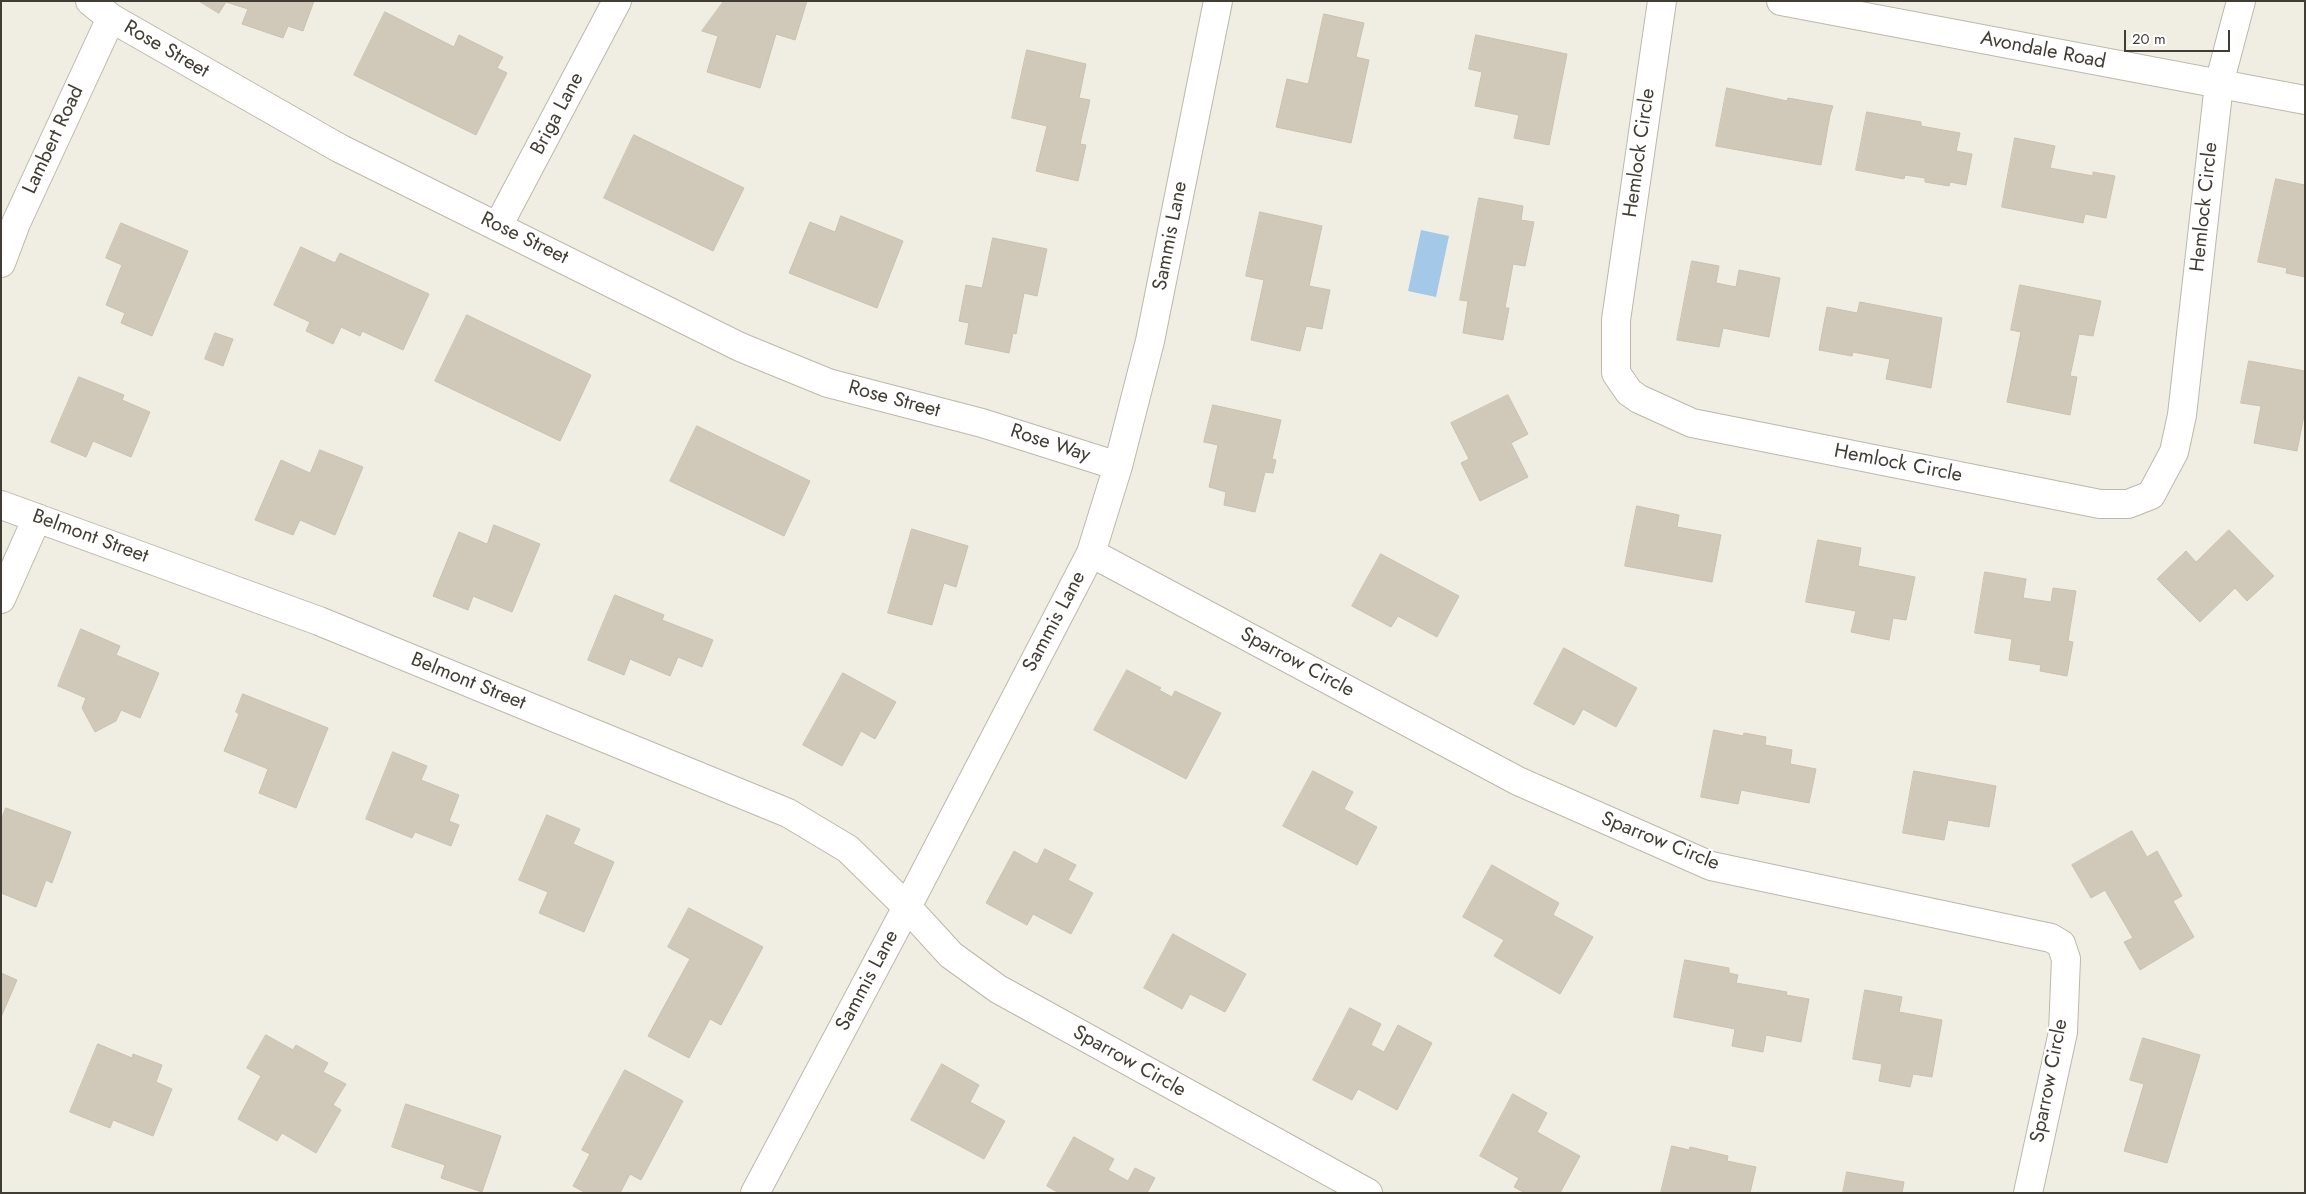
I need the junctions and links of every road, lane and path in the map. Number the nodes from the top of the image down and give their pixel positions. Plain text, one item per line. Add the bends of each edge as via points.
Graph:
1 (90, 1) edge
2 (618, 1) edge
3 (1218, 1) edge
4 (1662, 1) edge
5 (1781, 1) edge
6 (2241, 1) edge
7 (111, 18) junction
8 (2219, 84) junction
9 (2305, 100) edge
10 (498, 226) junction
11 (1, 263) edge
12 (982, 423) joint
13 (1118, 466) junction
14 (1, 505) edge
15 (37, 518) junction
16 (1091, 553) junction
17 (1, 600) edge
18 (907, 908) junction
19 (755, 1193) edge
20 (1368, 1193) edge
21 (2028, 1193) edge

1 - 7 street, Rose Street
2 - 10 street, Briga Lane
3 - 13 street, Sammis Lane via 1150,341
4 - 8 street, Hemlock Circle via 1616,320 1616,373 1629,392 1692,423 2100,504 2128,504 2151,495 2174,452 2182,415
5 - 8 street, Avondale Road
6 - 8 street, Hemlock Circle
7 - 10 street, Rose Street via 340,148
7 - 11 street, Lambert Road via 16,222
8 - 9 street, Avondale Road
10 - 12 street, Rose Street via 740,347 828,382
12 - 13 street, Rose Way
13 - 16 street, Sammis Lane
14 - 15 street, Belmont Street
15 - 17 street
15 - 18 street, Belmont Street via 319,621 788,812 848,849
16 - 18 street, Sammis Lane
16 - 21 street, Sparrow Circle via 1518,781 1711,866 2051,938 2061,944 2066,959 2063,1032
18 - 19 street, Sammis Lane
18 - 20 street, Sparrow Circle via 950,955 998,989

